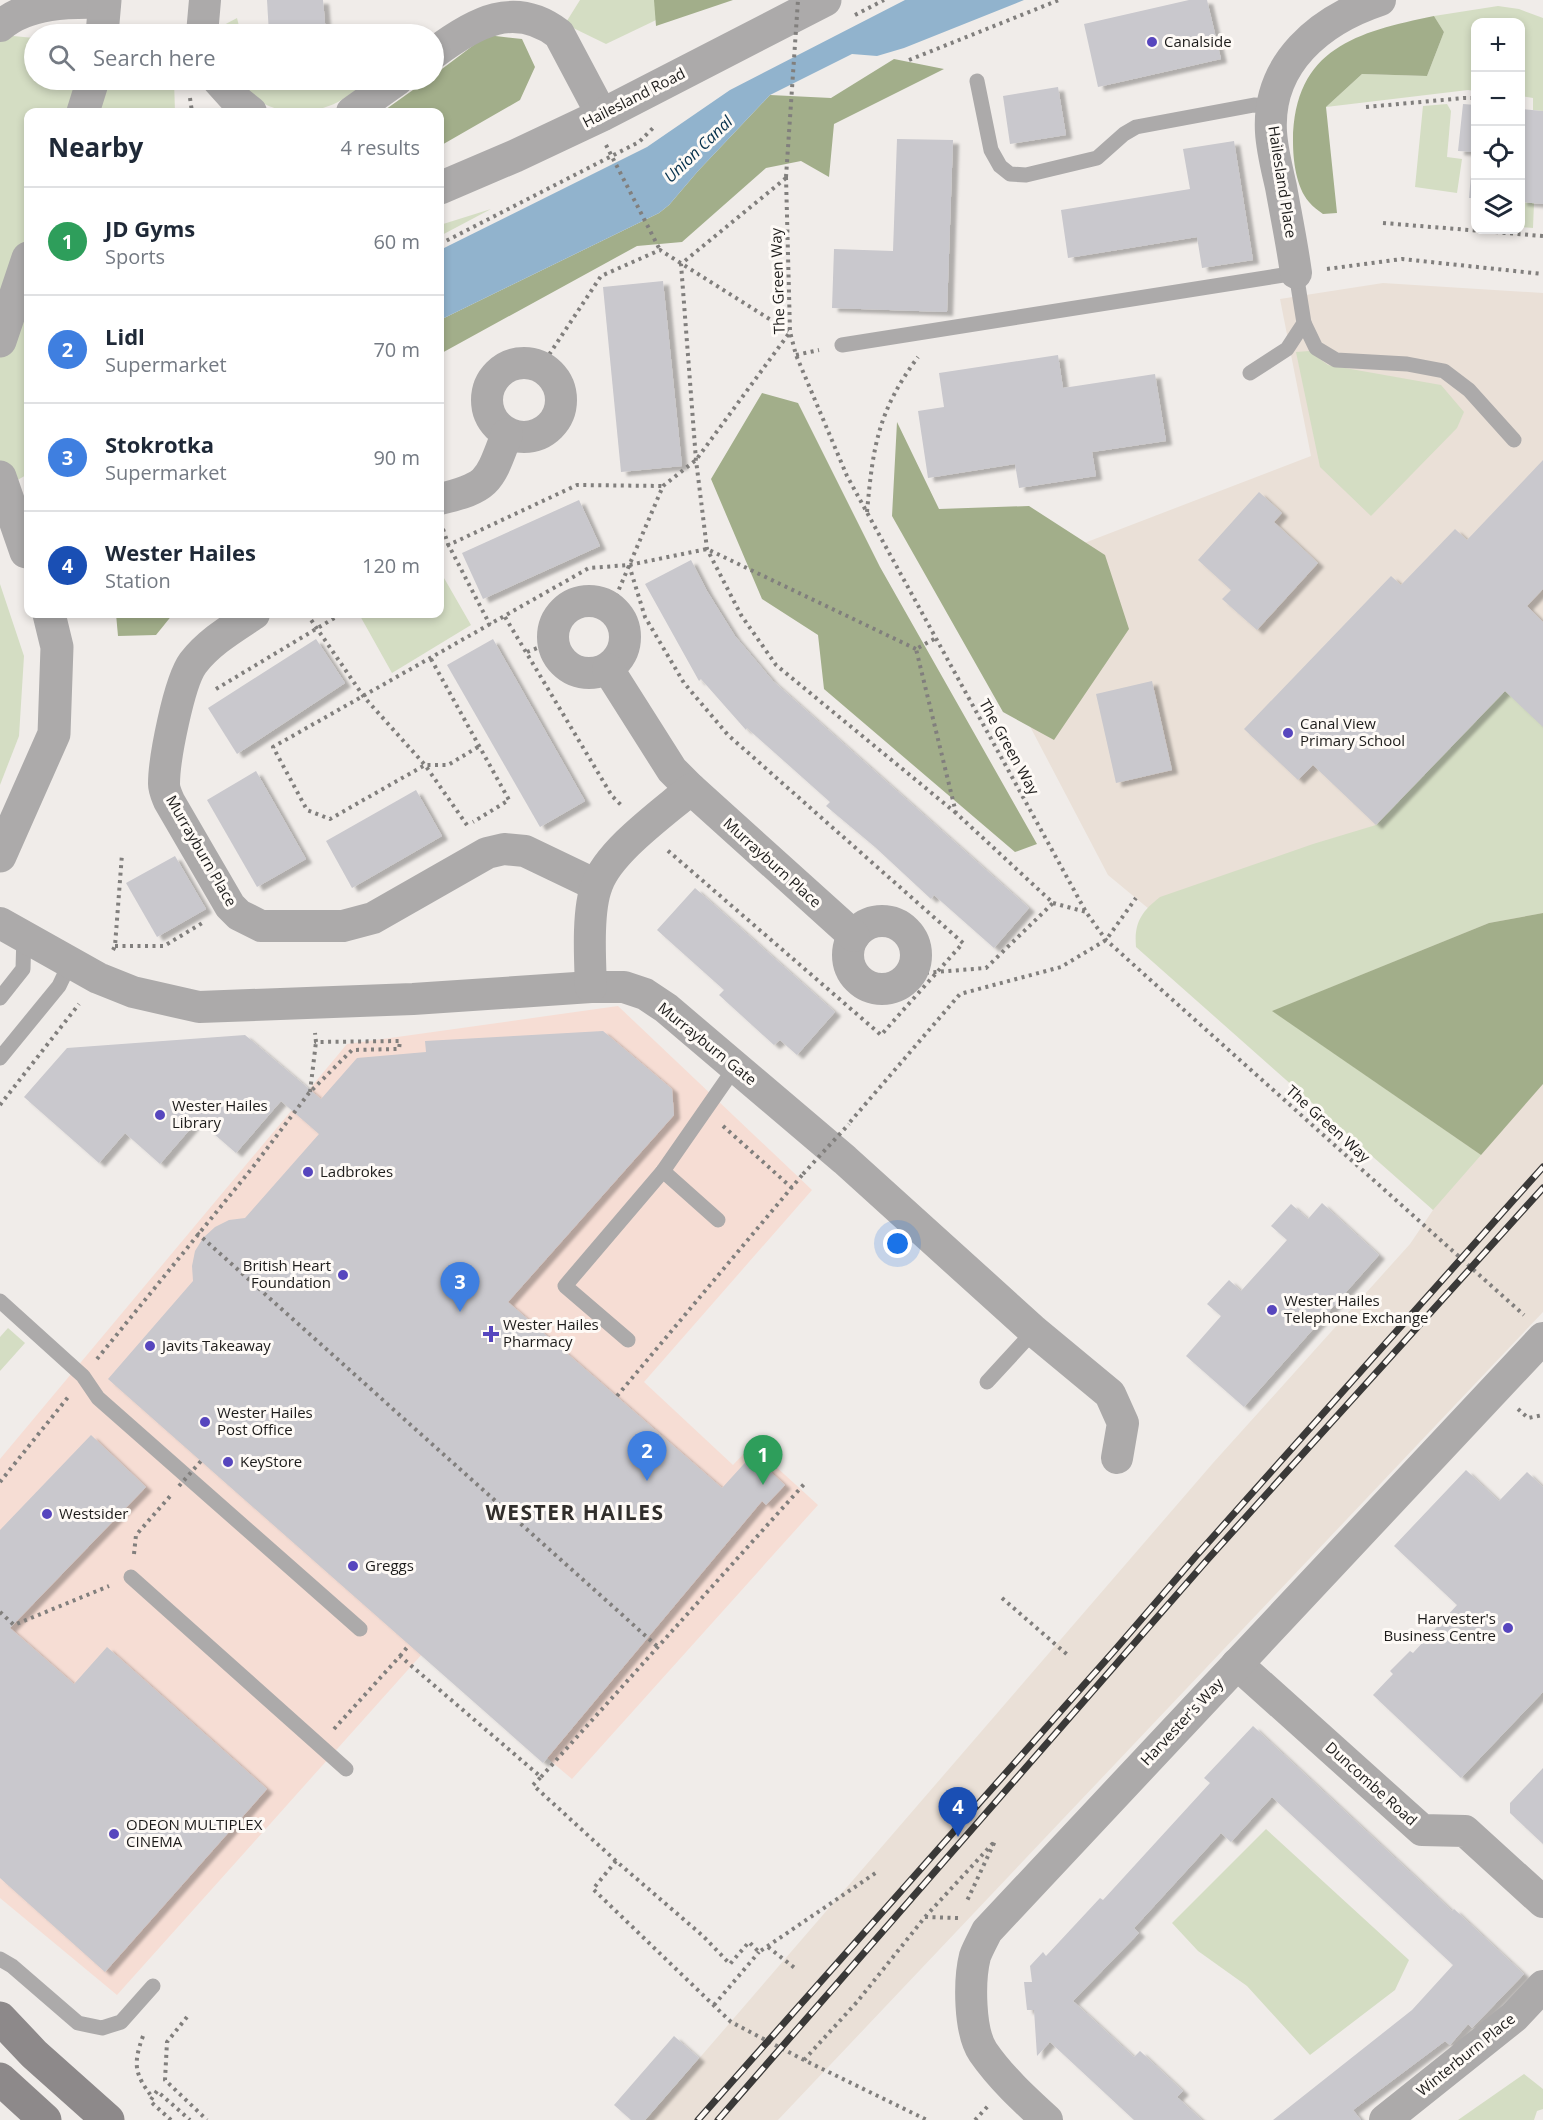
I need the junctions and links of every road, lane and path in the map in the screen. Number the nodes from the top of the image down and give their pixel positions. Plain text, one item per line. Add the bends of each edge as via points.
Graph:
1 (205, 0) edge
2 (798, 0) edge
3 (825, 0) edge
4 (1059, 0) edge
5 (1380, 0) edge
6 (104, 13) edge
7 (203, 24) edge
8 (0, 26) edge
9 (444, 45) edge
10 (909, 60) dead end
11 (977, 81) dead end
12 (90, 90) edge
13 (227, 90) edge
14 (383, 90) edge
15 (1471, 98) edge
16 (1273, 106) junction
17 (1366, 107) dead end
18 (84, 108) edge
19 (246, 108) edge
20 (358, 108) edge
21 (604, 130) junction
22 (786, 177) junction
23 (444, 186) edge
24 (1383, 223) dead end
25 (1543, 236) edge
26 (660, 250) junction
27 (681, 264) junction
28 (24, 270) edge
29 (1296, 273) junction
30 (1543, 274) edge
31 (1304, 323) junction
32 (959, 327) junction
33 (790, 332) junction
34 (0, 340) edge
35 (842, 345) dead end
36 (541, 367) junction
37 (1250, 373) dead end
38 (507, 434) junction
39 (1514, 440) dead end
40 (696, 460) junction
41 (0, 477) edge
42 (663, 486) junction
43 (444, 498) edge
44 (867, 512) junction
45 (444, 532) edge
46 (448, 544) junction
47 (24, 546) edge
48 (444, 546) edge
49 (707, 549) junction
50 (629, 565) junction
51 (611, 608) junction
52 (50, 618) edge
53 (249, 618) edge
54 (310, 618) edge
55 (335, 618) edge
56 (490, 625) junction
57 (318, 629) junction
58 (936, 638) junction
59 (916, 649) junction
60 (431, 659) junction
61 (608, 669) junction
62 (364, 697) junction
63 (175, 713) junction
64 (478, 747) junction
65 (425, 765) junction
66 (691, 789) junction
67 (956, 813) junction
68 (467, 825) junction
69 (487, 853) junction
70 (0, 856) edge
71 (596, 885) junction
72 (1136, 898) dead end
73 (1053, 903) junction
74 (230, 906) junction
75 (1086, 912) junction
76 (12, 929) edge
77 (854, 936) junction
78 (1106, 940) junction
79 (115, 946) dead end
80 (70, 963) junction
81 (911, 974) junction
82 (591, 987) junction
83 (0, 998) edge
84 (309, 1003) junction
85 (316, 1042) junction
86 (0, 1058) edge
87 (736, 1066) junction
88 (309, 1093) junction
89 (704, 1110) junction
90 (663, 1171) junction
91 (792, 1188) junction
92 (718, 1220) dead end
93 (197, 1233) junction
94 (0, 1301) edge
95 (1034, 1331) junction
96 (1532, 1336) edge
97 (628, 1340) dead end
98 (83, 1376) junction
99 (987, 1382) dead end
100 (617, 1396) dead end
101 (1117, 1458) dead end
102 (201, 1461) dead end
103 (0, 1482) edge
104 (806, 1482) dead end
105 (131, 1577) junction
106 (1002, 1599) dead end
107 (0, 1612) edge
108 (360, 1629) dead end
109 (409, 1645) dead end
110 (658, 1647) junction
111 (400, 1656) junction
112 (1070, 1657) dead end
113 (1237, 1664) junction
114 (320, 1745) junction
115 (346, 1769) dead end
116 (541, 1777) junction
117 (616, 1861) junction
118 (877, 1872) dead end
119 (1543, 1902) edge
120 (925, 1917) junction
121 (973, 1925) junction
122 (768, 1947) junction
123 (759, 1952) junction
124 (0, 1959) edge
125 (796, 1969) dead end
126 (153, 1986) dead end
127 (1543, 1986) edge
128 (714, 2005) junction
129 (187, 2017) dead end
130 (0, 2018) edge
131 (146, 2028) dead end
132 (804, 2060) junction
133 (0, 2079) edge
134 (153, 2098) junction
135 (45, 2120) edge
136 (108, 2120) edge
137 (171, 2120) edge
138 (190, 2120) edge
139 (207, 2120) edge
140 (927, 2120) edge
141 (1047, 2120) edge
142 (1385, 2120) edge

1 - 7 street
2 - 22 path, The Green Way, bridge
3 - 21 street, Hailesland Road
4 - 10 path
5 - 16 street, Hailesland Place via 1346,13 1313,35 1282,75
6 - 8 street via 85,3 29,9
9 - 21 street via 496,10 523,9 537,14 559,34
11 - 16 lane via 991,150 1010,174 1026,175 1097,158 1136,127 1254,105
12 - 18 street
13 - 19 street
14 - 20 street
15 - 17 path
16 - 29 street, Hailesland Place via 1272,142
21 - 23 street, Hailesland Road via 495,165
21 - 26 path, bridge
22 - 27 path
22 - 33 path, The Green Way
24 - 25 path
26 - 27 path
26 - 36 path via 601,276
27 - 33 path
27 - 40 path
28 - 34 street
29 - 30 path via 1402,259
29 - 31 lane
29 - 32 lane
31 - 37 lane via 1287,349
31 - 39 lane via 1316,348 1336,360 1407,364 1444,371 1469,390
32 - 35 lane
32 - 44 path via 924,350 890,402 878,431
33 - 40 path
33 - 44 path, The Green Way via 847,476
36 - 38 street via 560,389 558,417 549,429 536,436 521,438
36 - 38 street via 527,363 512,365 499,372 490,384 488,412
38 - 43 street via 492,472 480,486
40 - 42 path
40 - 49 path
41 - 47 street, bridge
42 - 46 path via 577,485
42 - 50 path
44 - 58 path, The Green Way
45 - 46 path
46 - 48 path
46 - 56 path
49 - 50 path
49 - 59 path
49 - 67 path via 741,615 776,665
50 - 51 path
50 - 56 path via 589,568
51 - 61 street via 626,632 625,646
51 - 61 street via 599,601 571,605 540,647 580,672
52 - 70 street via 57,646 54,734
53 - 63 street, Murrayburn Place via 209,645 193,663 183,679
54 - 57 path
55 - 57 path
56 - 60 path
57 - 62 path
57 - 63 path
58 - 59 path
58 - 75 path, The Green Way
59 - 67 path
60 - 62 path
60 - 64 path
61 - 66 street, Murrayburn Place via 672,770
62 - 65 path
62 - 65 path via 273,747 307,810 330,819
63 - 74 street, Murrayburn Place via 164,786
64 - 65 path via 448,765
64 - 68 path via 509,800
65 - 68 path
66 - 71 street via 620,851
66 - 77 street, Murrayburn Place
67 - 73 path
68 - 69 path
69 - 71 street, Murrayburn Place via 504,849 525,851
69 - 74 street, Murrayburn Place via 373,918 343,926 261,926
71 - 82 street
72 - 78 path
73 - 75 path
73 - 81 path via 986,968
74 - 79 path via 164,946
75 - 78 path, The Green Way
76 - 80 street, Murrayburn Gate
76 - 83 lane via 23,969
77 - 81 street via 876,921 902,927 916,948
77 - 81 street via 849,962 863,984 889,989
78 - 91 path, bridge via 1061,967 960,994
78 - 96 path, The Green Way
80 - 84 street, Murrayburn Gate via 133,992 199,1007
80 - 86 lane via 59,986
82 - 84 street, Murrayburn Gate
82 - 87 street, Murrayburn Gate via 624,987 645,994
84 - 85 path
85 - 88 path
85 - 88 path via 400,1041 399,1049 352,1050
87 - 89 lane
87 - 95 street, Murrayburn Gate
88 - 93 path
89 - 90 lane
89 - 91 path
90 - 92 lane
90 - 97 lane via 565,1286
91 - 100 path
93 - 98 path
93 - 110 path
94 - 98 lane
95 - 99 lane
95 - 101 street, Murrayburn Gate via 1110,1394 1123,1423
96 - 113 street, Harvester's Way
98 - 103 path
98 - 108 lane via 98,1398
102 - 105 path, bridge via 136,1535
104 - 110 path
105 - 107 path via 14,1625
105 - 114 lane
106 - 112 path
109 - 111 path
110 - 116 path
111 - 114 path
111 - 116 path
113 - 119 street, Duncombe Road via 1422,1830 1465,1831
113 - 121 street, Harvester's Way
114 - 115 lane
116 - 117 path via 533,1785
117 - 123 path via 730,1964 749,1942
117 - 128 path via 592,1889
118 - 122 path
120 - 121 path
120 - 121 path via 995,1841
120 - 132 path
121 - 141 street, Harvester's Way via 972,2017 982,2050 1008,2083
122 - 123 path
122 - 125 path
123 - 128 path
124 - 126 lane via 78,2023 102,2028 121,2022
127 - 142 street, Winterburn Place via 1514,2017
128 - 132 path via 731,2022
129 - 139 path via 167,2042 165,2080
130 - 136 main road
131 - 134 path via 135,2065
132 - 140 path
133 - 135 main road
134 - 137 path via 150,2101
134 - 138 path via 157,2091

